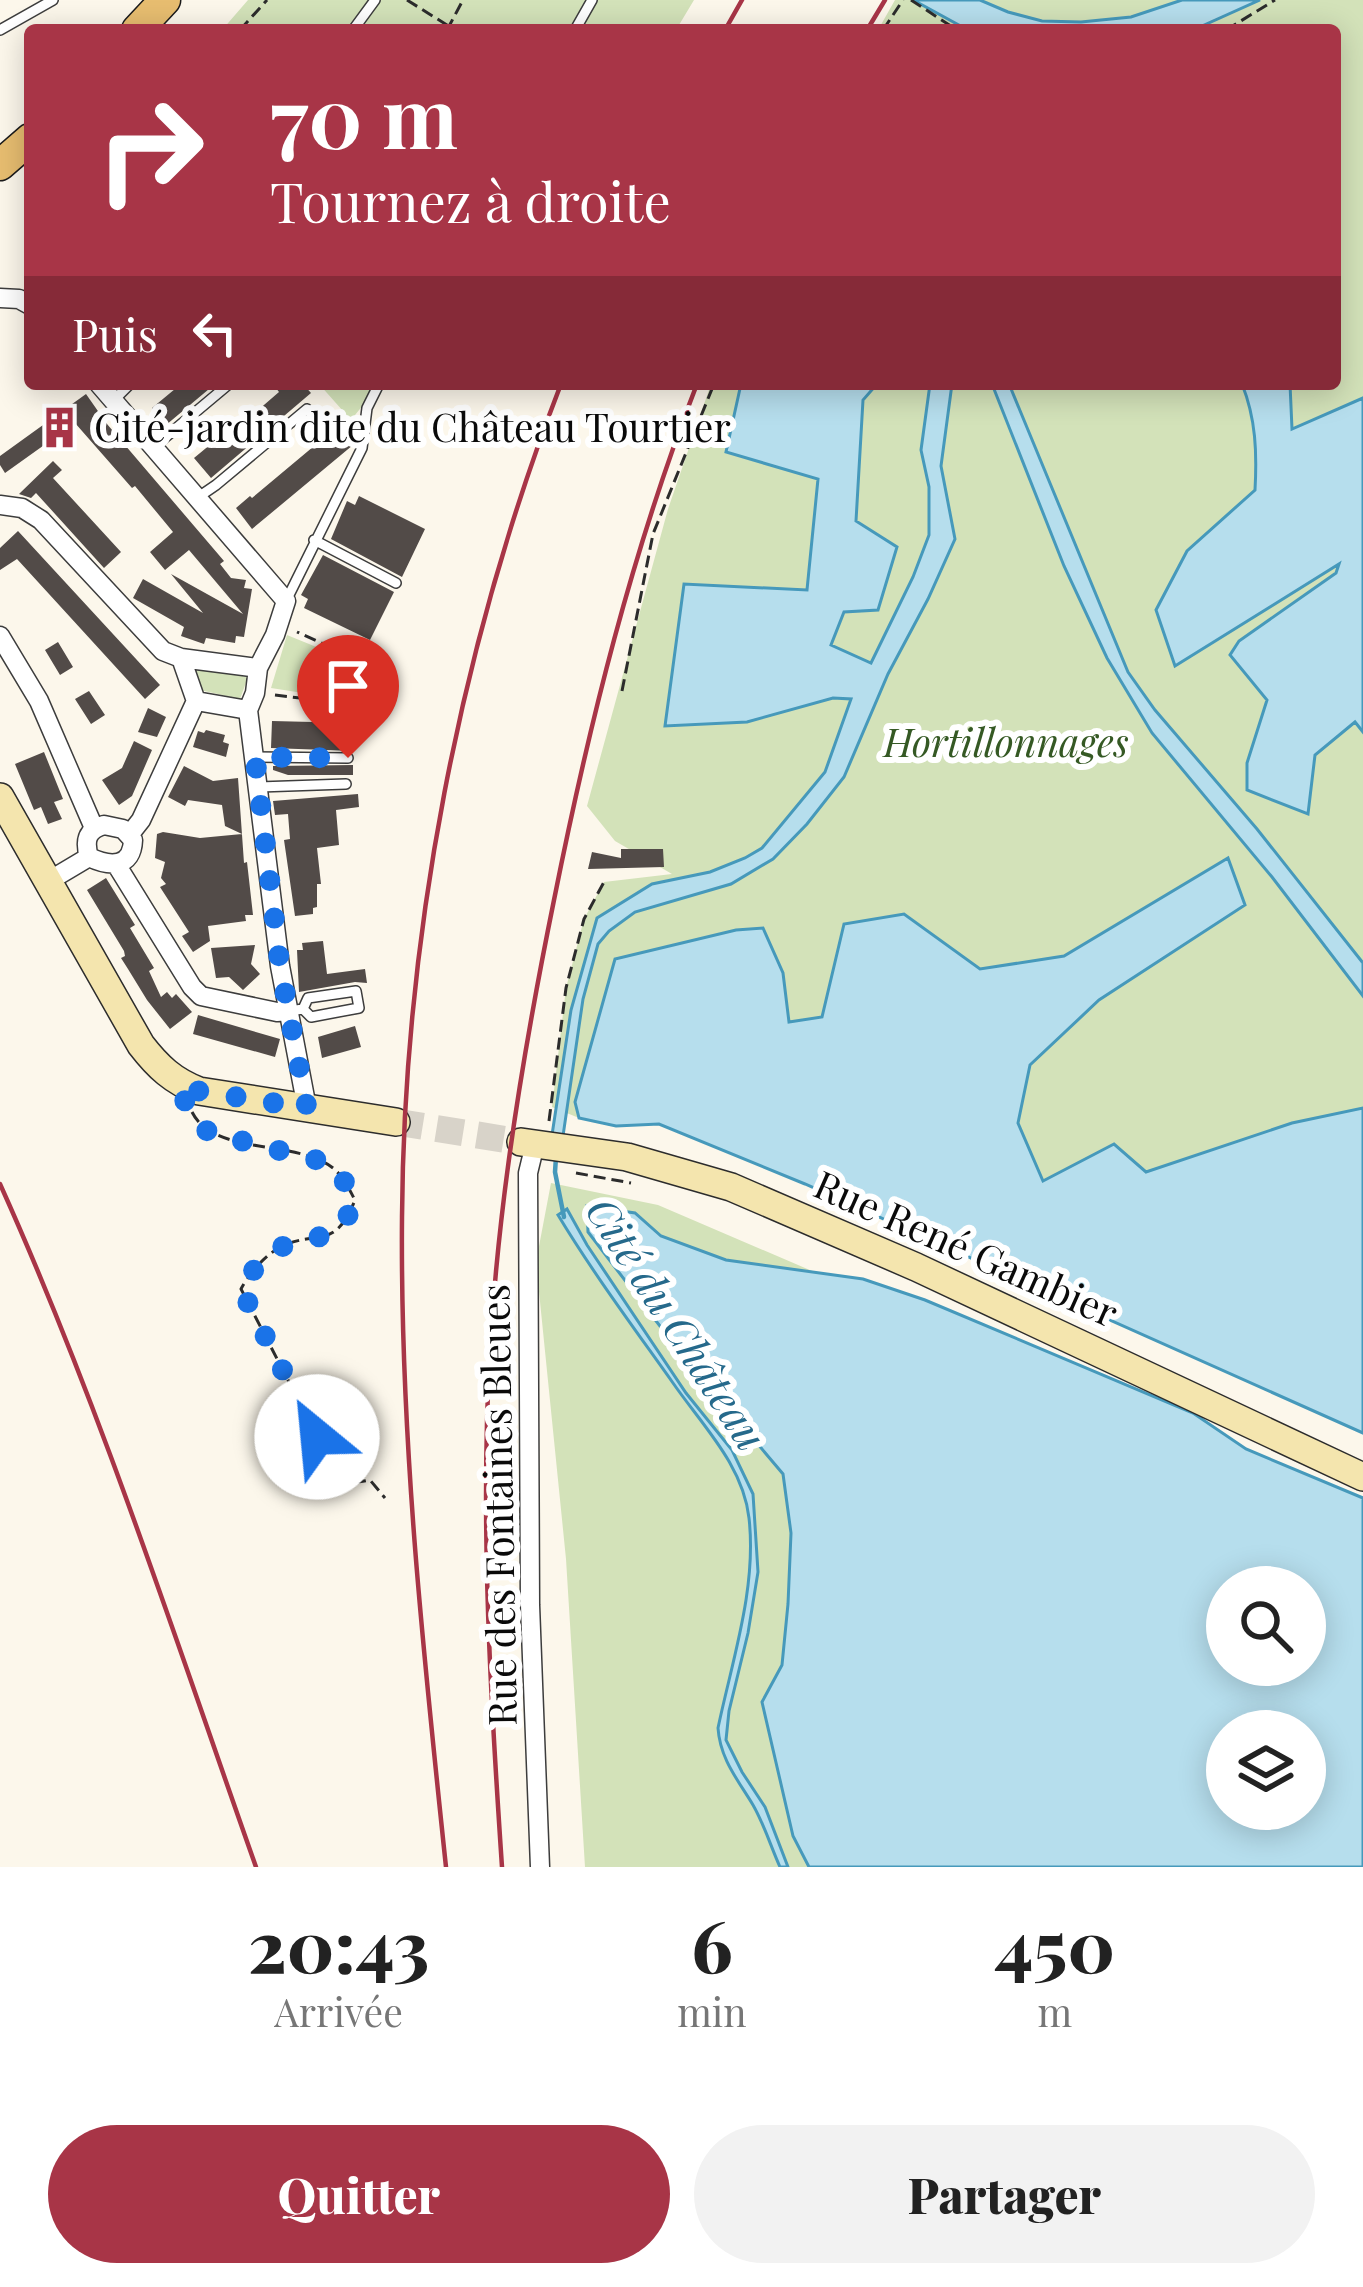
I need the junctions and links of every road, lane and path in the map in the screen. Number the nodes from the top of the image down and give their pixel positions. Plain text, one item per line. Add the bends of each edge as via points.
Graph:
1 (53, 0) edge
2 (165, 0) edge
3 (267, 0) edge
4 (407, 0) edge
5 (911, 0) edge
6 (1274, 0) edge
7 (142, 24) edge
8 (245, 24) edge
9 (442, 24) edge
10 (948, 24) edge
11 (1236, 24) edge
12 (0, 30) edge
13 (24, 145) edge
14 (0, 165) edge
15 (104, 390) edge
16 (124, 390) edge
17 (222, 390) edge
18 (376, 390) edge
19 (712, 390) edge
20 (113, 401) junction
21 (307, 409) dead end
22 (153, 448) junction
23 (197, 498) junction
24 (0, 506) edge
25 (314, 540) junction
26 (397, 583) dead end
27 (286, 601) junction
28 (279, 624) junction
29 (0, 636) edge
30 (172, 655) junction
31 (258, 668) junction
32 (622, 691) dead end
33 (196, 701) junction
34 (252, 702) junction
35 (255, 757) junction
36 (348, 758) dead end
37 (346, 784) dead end
38 (260, 787) junction
39 (0, 797) edge
40 (94, 828) junction
41 (130, 834) junction
42 (88, 857) junction
43 (116, 865) junction
44 (46, 882) junction
45 (604, 883) dead end
46 (296, 1010) junction
47 (180, 1084) junction
48 (307, 1108) junction
49 (396, 1122) tunnel mouth
50 (534, 1144) junction
51 (1363, 1477) edge
52 (385, 1498) dead end
53 (540, 1867) edge

1 - 12 lane
2 - 7 main road
3 - 8 path
4 - 9 path
5 - 10 path
6 - 11 path
13 - 14 main road
15 - 20 street
16 - 20 lane
17 - 22 lane
18 - 25 lane via 362,448
19 - 32 path via 653,534
20 - 22 street
21 - 23 lane
22 - 23 street
23 - 27 street
24 - 30 street via 41,520
25 - 26 lane
25 - 27 lane
27 - 28 street
28 - 31 street
28 - 34 path via 364,662 358,705
29 - 40 street via 39,701
30 - 31 street
30 - 33 street
31 - 34 street
33 - 34 street
33 - 41 street
34 - 35 street
35 - 36 lane
35 - 38 street
37 - 38 lane
38 - 46 street via 280,966
39 - 44 street
40 - 41 street
40 - 42 street
41 - 43 street via 129,858
42 - 43 street
42 - 44 street
43 - 46 street via 201,996
44 - 47 street via 141,1045
45 - 50 path via 584,919
46 - 46 lane via 308,998 356,991 359,1009 311,1017
46 - 48 street
47 - 48 street
47 - 52 path via 198,1124 214,1136 325,1162 355,1201 326,1237 277,1249 241,1289 338,1477 370,1480
48 - 49 street
50 - 51 street, Rue René Gambier via 627,1157 731,1187
50 - 53 street, Rue des Fontaines Bleues via 530,1605

